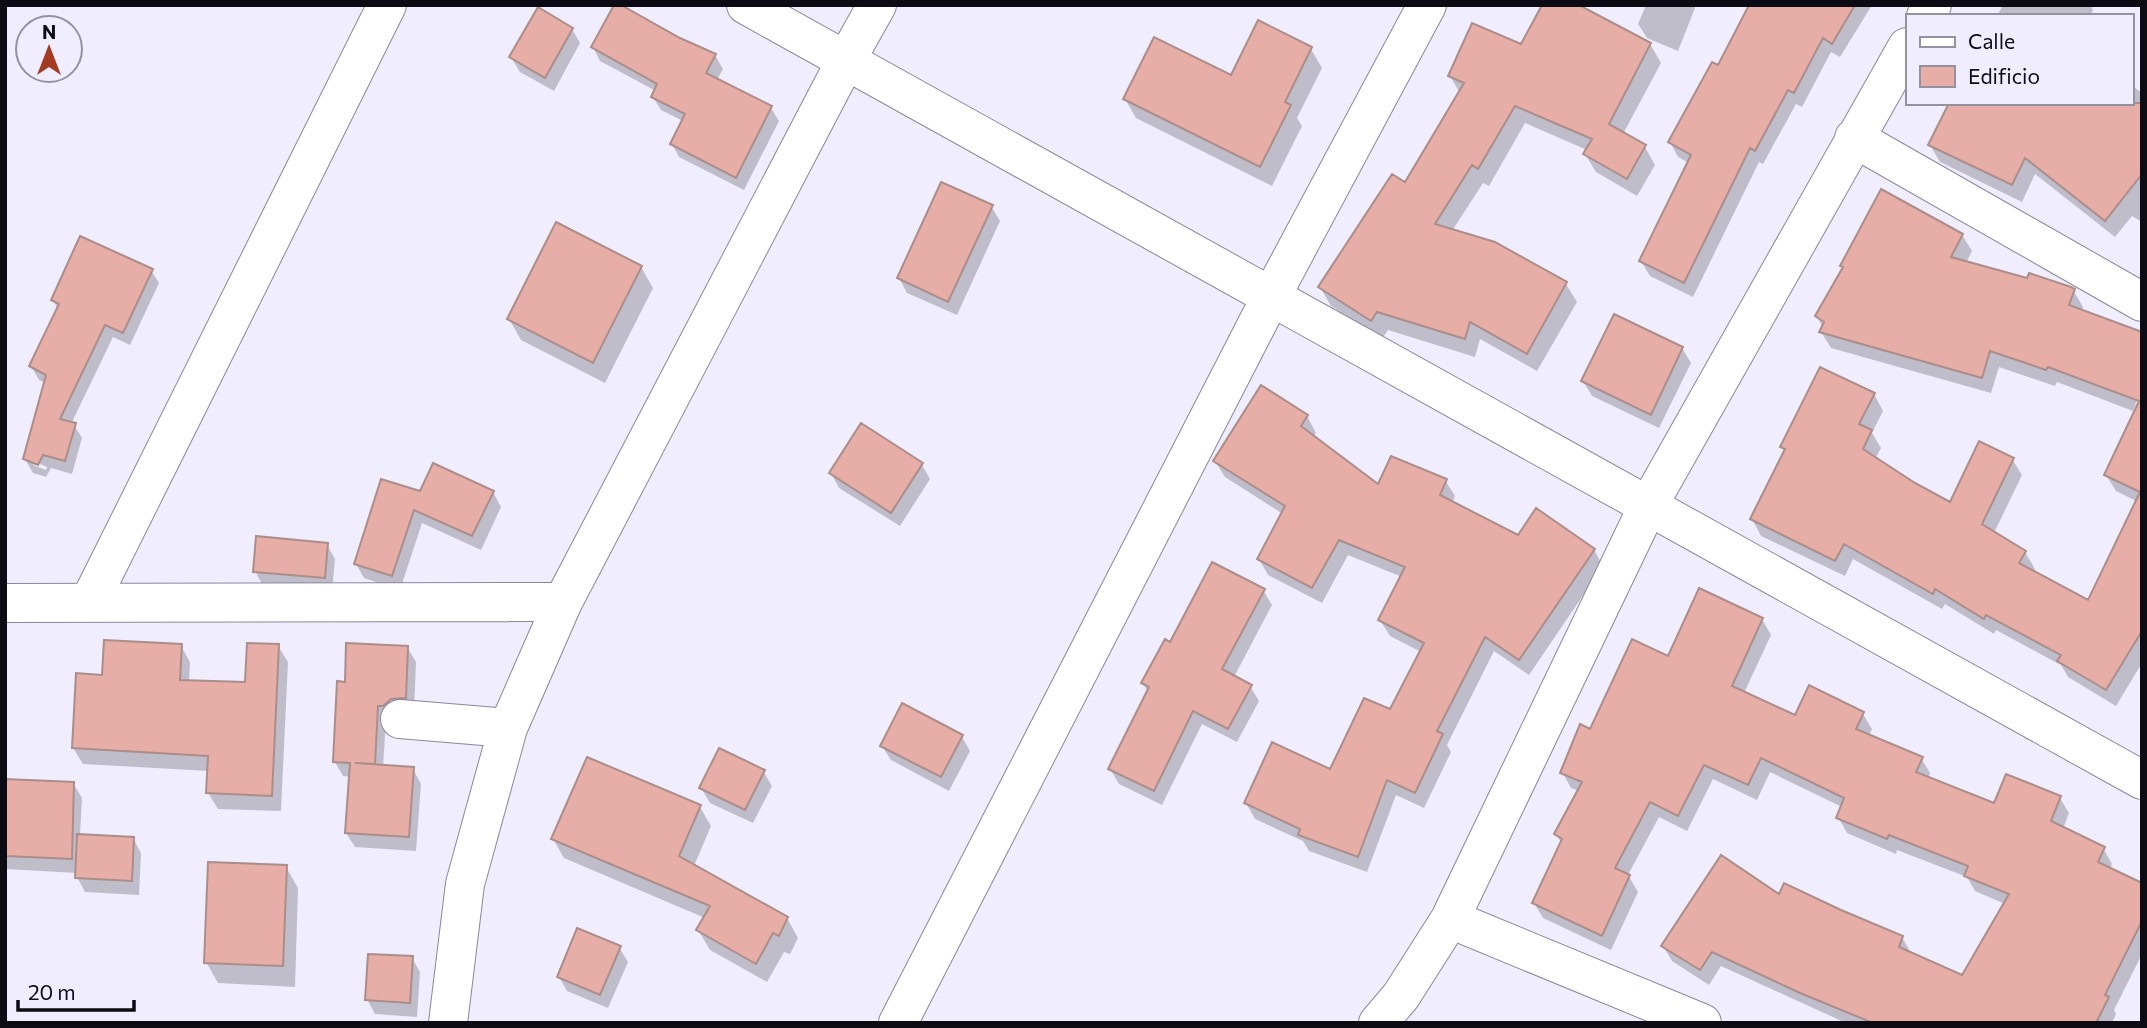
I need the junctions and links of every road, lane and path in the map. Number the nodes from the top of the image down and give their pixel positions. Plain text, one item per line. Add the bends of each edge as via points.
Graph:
1 (387, 5) edge
2 (746, 5) edge
3 (877, 5) edge
4 (1427, 5) edge
5 (1906, 49) edge
6 (845, 62) junction
7 (1854, 138) junction
8 (1272, 295) junction
9 (2142, 302) edge
10 (1648, 506) junction
11 (563, 602) junction
12 (5, 603) edge
13 (89, 603) junction
14 (400, 719) dead end
15 (508, 728) junction
16 (2142, 780) edge
17 (1450, 919) junction
18 (1679, 1018) edge
19 (448, 1023) edge
20 (898, 1023) edge
21 (1378, 1023) edge

1 - 13 street
2 - 6 street
3 - 6 street
4 - 8 street
5 - 7 street
6 - 8 street
6 - 11 street
7 - 9 street
7 - 10 street
8 - 10 street
8 - 20 street
10 - 16 street
10 - 17 street
11 - 13 street
11 - 15 street
12 - 13 street
14 - 15 street
15 - 19 street via 465,884
17 - 18 street
17 - 21 street via 1401,996

